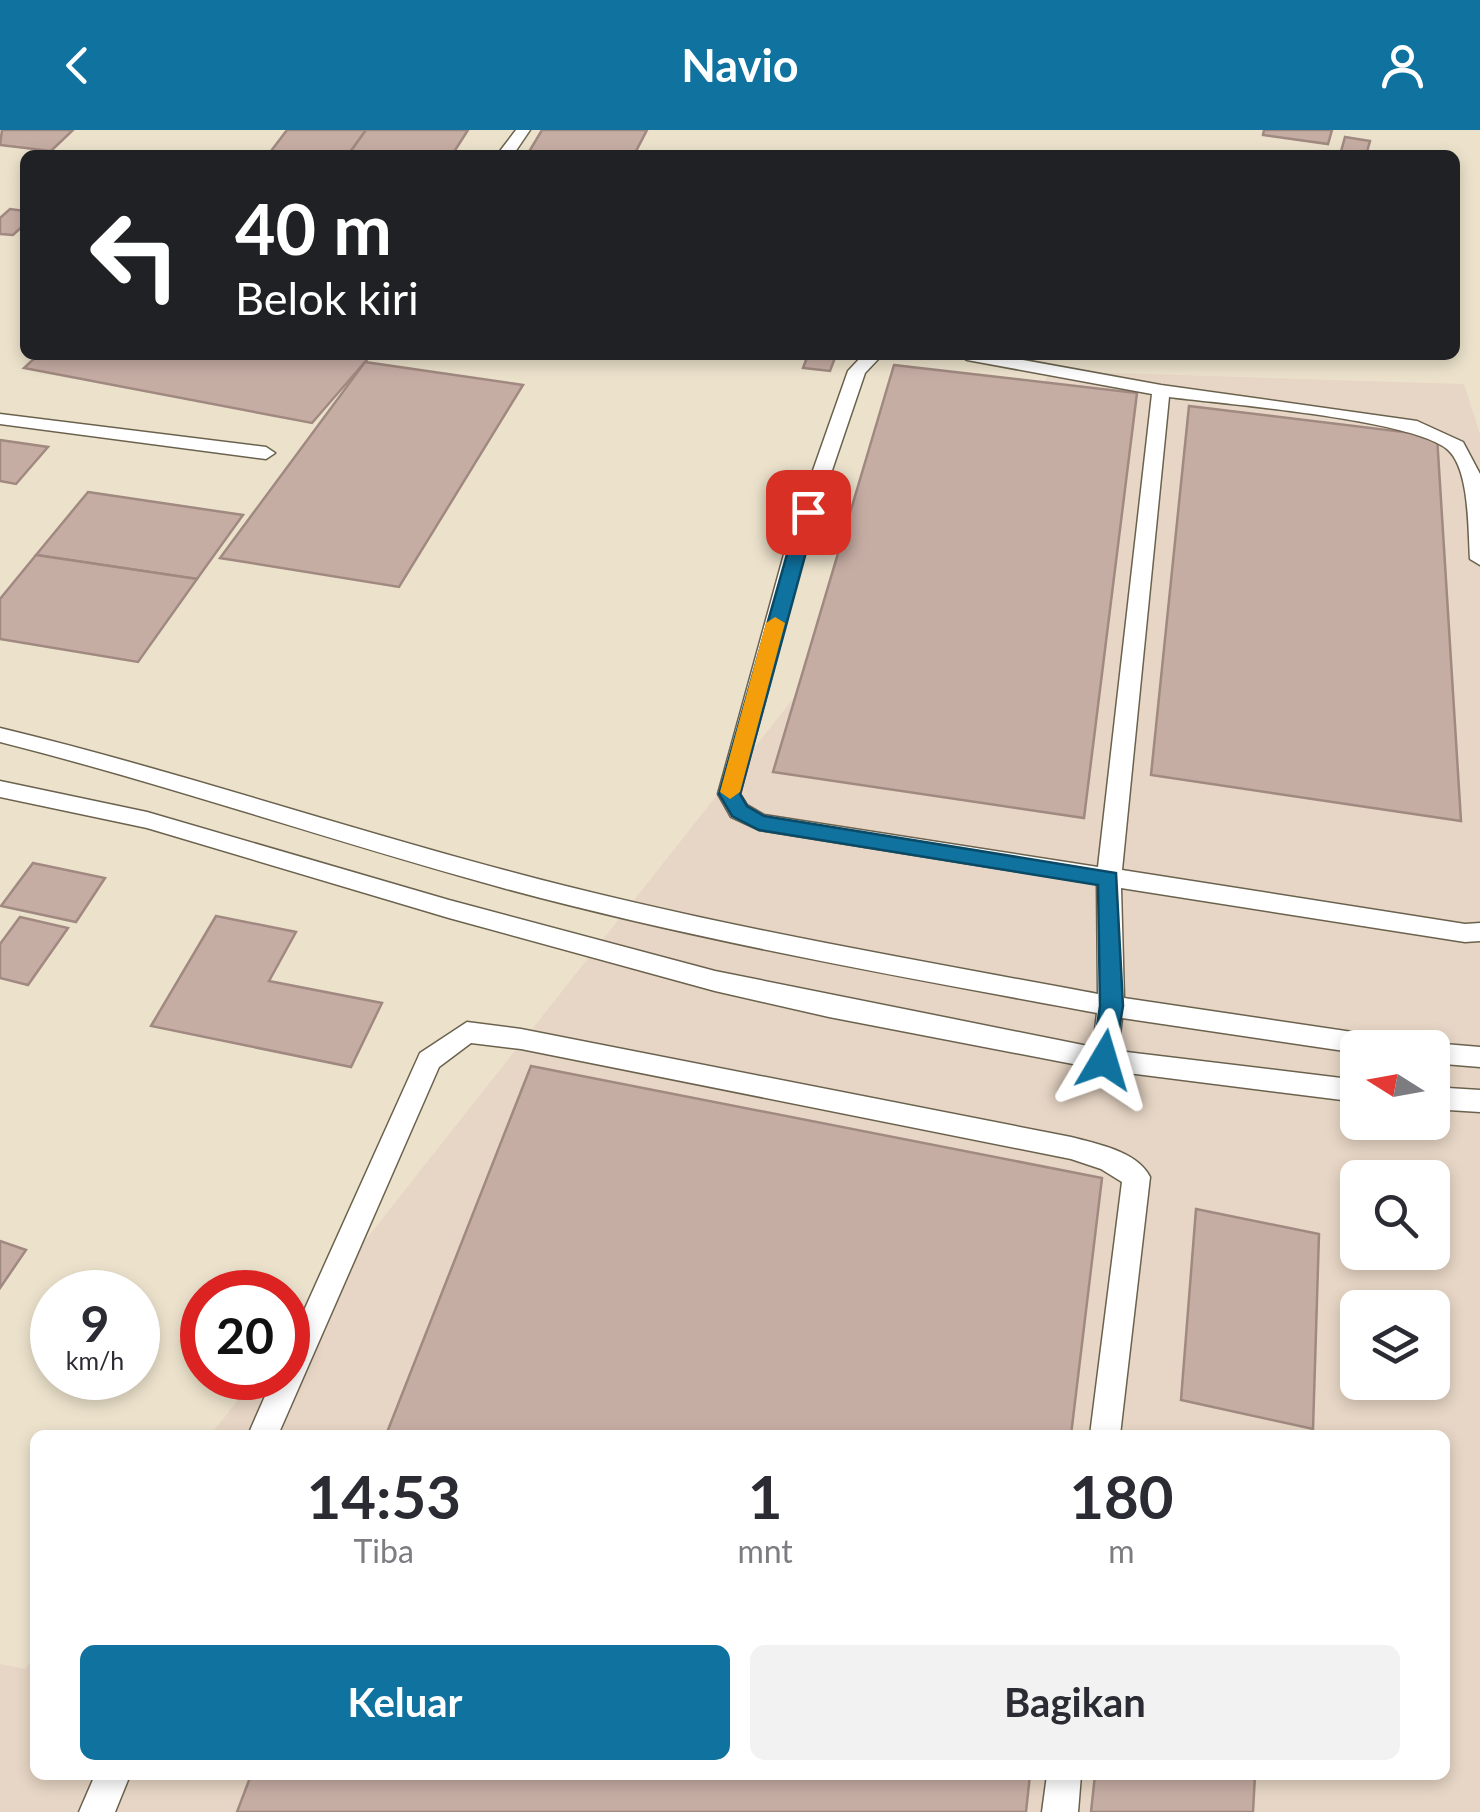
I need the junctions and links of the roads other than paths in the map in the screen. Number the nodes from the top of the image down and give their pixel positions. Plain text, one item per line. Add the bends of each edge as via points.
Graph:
1 (524, 130) edge
2 (509, 150) edge
3 (868, 360) edge
4 (995, 360) edge
5 (1161, 390) junction
6 (0, 419) edge
7 (266, 453) dead end
8 (1480, 559) edge
9 (0, 735) edge
10 (0, 789) edge
11 (1108, 879) junction
12 (1480, 932) edge
13 (1111, 1006) junction
14 (1340, 1040) edge
15 (1450, 1054) edge
16 (1480, 1057) edge
17 (1104, 1060) junction
18 (1340, 1089) edge
19 (1450, 1099) edge
20 (1480, 1101) edge
21 (266, 1430) edge
22 (1106, 1430) edge
23 (111, 1780) edge
24 (1063, 1780) edge
25 (97, 1812) edge
26 (1060, 1812) edge

1 - 2 lane
3 - 11 lane via 857,370 796,547 729,794 739,811 759,822
4 - 5 lane
5 - 8 lane via 1412,425 1440,437 1456,446 1472,479
5 - 11 lane
6 - 7 lane
9 - 13 lane via 541,888 748,939
10 - 17 lane via 146,820 714,980
11 - 12 lane
11 - 13 lane
13 - 14 lane
13 - 17 lane
15 - 16 lane
17 - 18 lane
19 - 20 lane
21 - 22 lane via 429,1060 467,1032 1110,1160 1136,1177
23 - 25 lane
24 - 26 lane

